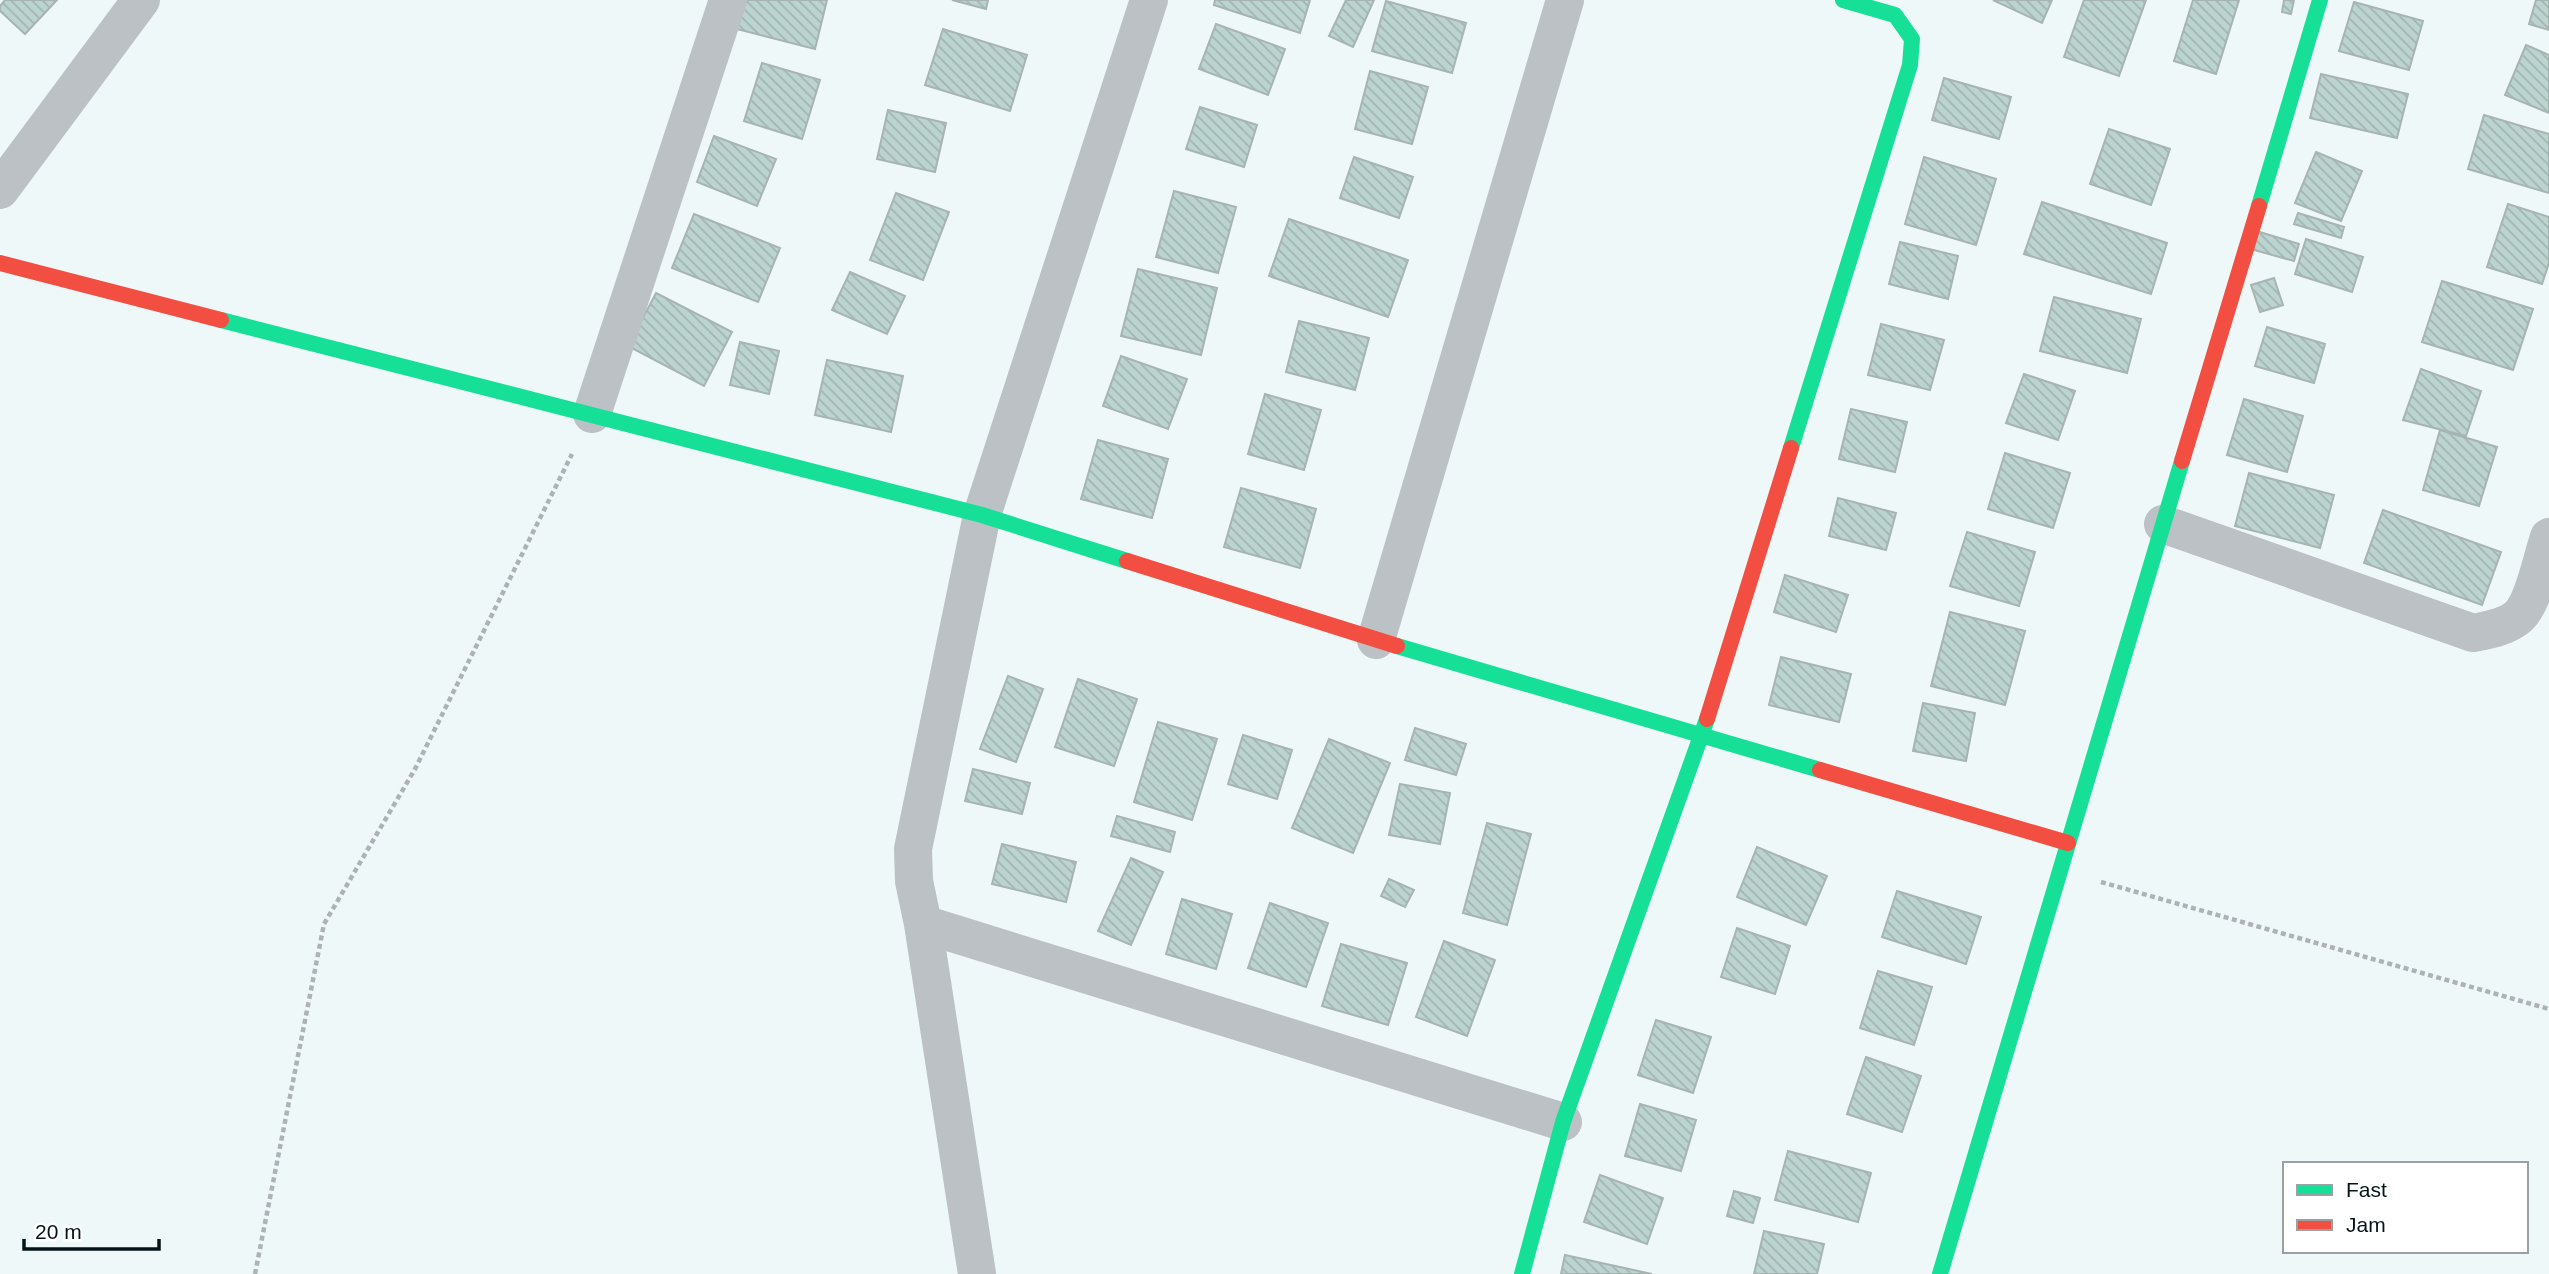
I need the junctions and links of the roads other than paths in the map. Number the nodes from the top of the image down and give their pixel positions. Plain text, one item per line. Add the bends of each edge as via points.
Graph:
1 (141, 0) edge
2 (728, 0) edge
3 (1149, 0) edge
4 (1565, 0) edge
5 (1843, 0) edge
6 (2320, 0) edge
7 (0, 190) edge
8 (0, 262) edge
9 (592, 414) junction
10 (982, 515) junction
11 (2163, 524) junction
12 (2549, 537) edge
13 (1376, 640) junction
14 (1702, 736) junction
15 (2068, 843) junction
16 (923, 924) junction
17 (1563, 1122) junction
18 (977, 1274) edge
19 (1522, 1274) edge
20 (1940, 1274) edge

1 - 7 street
2 - 9 street
3 - 10 street
4 - 13 street
5 - 14 street via 1895,15 1912,39 1910,65
6 - 11 street
8 - 9 street
9 - 10 street
10 - 13 street
10 - 16 street via 913,849
11 - 12 street via 2473,633 2519,617 2527,606
11 - 15 street
13 - 14 street
14 - 15 street
14 - 17 street
15 - 20 street
16 - 17 street
16 - 18 street
17 - 19 street

